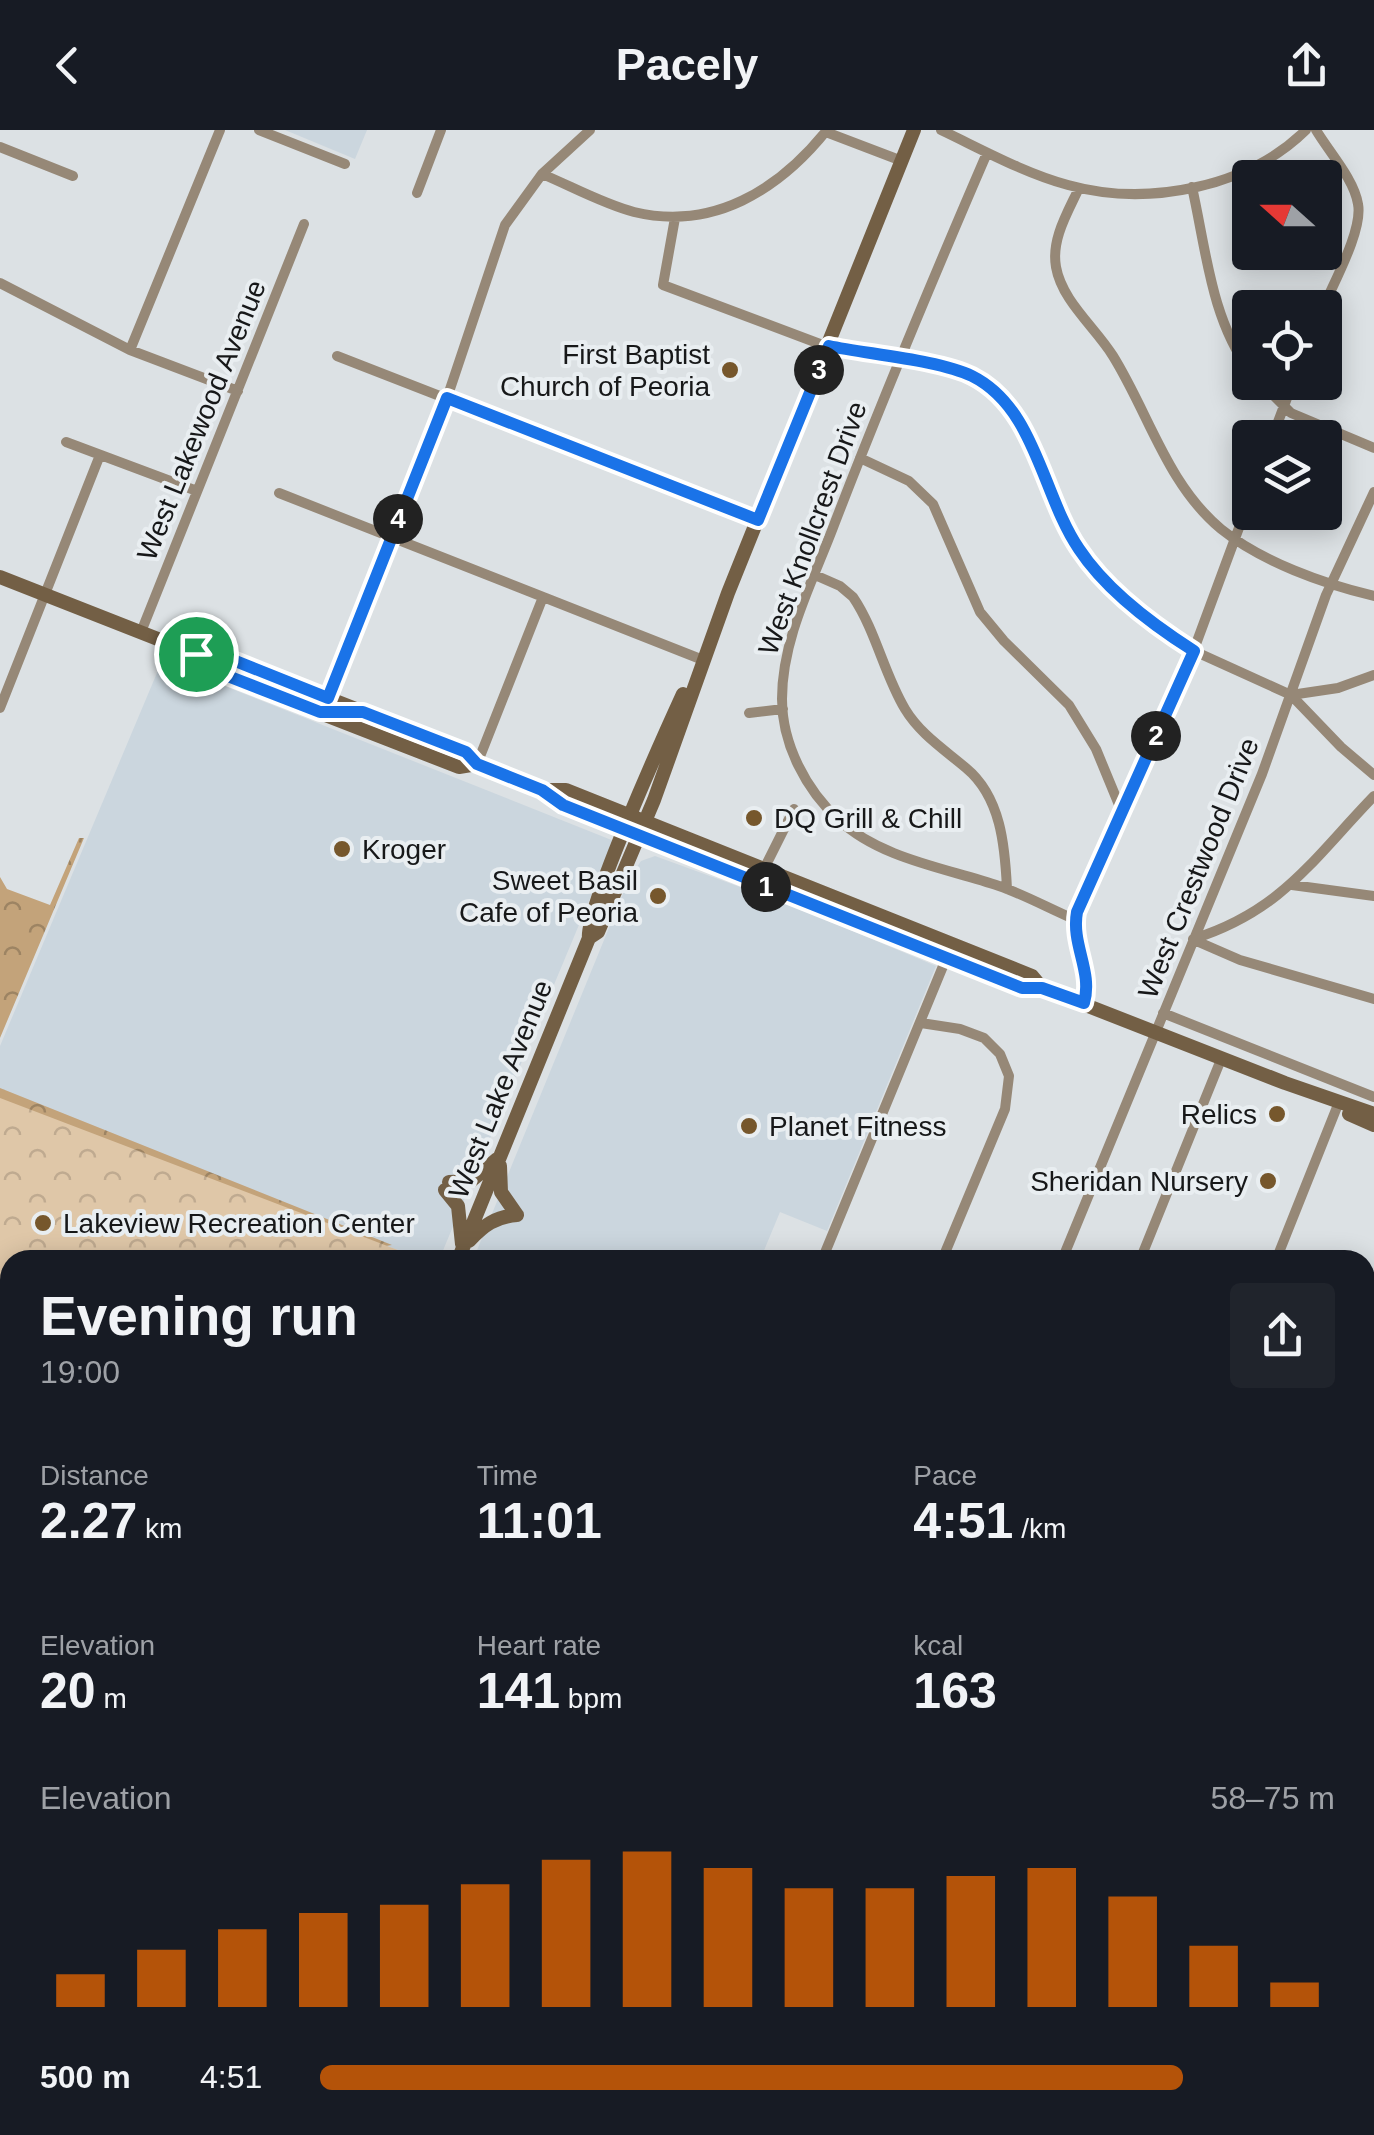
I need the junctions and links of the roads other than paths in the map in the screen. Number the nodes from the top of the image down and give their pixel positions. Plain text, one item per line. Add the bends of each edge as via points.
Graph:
1 (220, 130) edge
2 (259, 130) edge
3 (441, 130) edge
4 (590, 130) edge
5 (914, 130) edge
6 (942, 130) edge
7 (1306, 130) edge
8 (1316, 130) edge
9 (827, 131) edge
10 (0, 146) edge
11 (988, 153) junction
12 (902, 161) junction
13 (345, 164) dead end
14 (542, 174) junction
15 (73, 176) dead end
16 (1192, 187) junction
17 (1079, 188) junction
18 (417, 193) dead end
19 (675, 218) junction
20 (304, 224) dead end
21 (0, 284) edge
22 (1331, 290) edge
23 (1232, 343) edge
24 (828, 347) junction
25 (130, 350) junction
26 (337, 356) dead end
27 (898, 360) junction
28 (238, 391) junction
29 (447, 398) junction
30 (1277, 400) edge
31 (1287, 400) edge
32 (1284, 408) junction
33 (1279, 420) edge
34 (66, 442) dead end
35 (1374, 448) edge
36 (100, 455) junction
37 (860, 458) junction
38 (198, 492) junction
39 (1374, 492) edge
40 (278, 494) dead end
41 (758, 520) junction
42 (1238, 530) edge
43 (391, 538) junction
44 (1235, 538) junction
45 (815, 574) junction
46 (0, 578) edge
47 (1332, 582) junction
48 (46, 595) junction
49 (1374, 596) edge
50 (543, 597) junction
51 (141, 632) junction
52 (1194, 651) junction
53 (196, 654) junction
54 (701, 660) junction
55 (1374, 674) edge
56 (1292, 695) junction
57 (324, 705) junction
58 (0, 708) edge
59 (782, 710) junction
60 (749, 712) dead end
61 (477, 764) junction
62 (1374, 774) edge
63 (648, 794) junction
64 (1374, 796) edge
65 (794, 809) dead end
66 (601, 812) junction
67 (1122, 812) junction
68 (635, 826) junction
69 (670, 840) junction
70 (614, 859) junction
71 (630, 859) junction
72 (764, 869) junction
73 (724, 870) junction
74 (1292, 886) junction
75 (812, 888) junction
76 (1007, 889) junction
77 (1374, 896) edge
78 (1076, 920) junction
79 (861, 926) junction
80 (918, 930) junction
81 (589, 938) junction
82 (1193, 940) junction
83 (949, 951) junction
84 (1374, 999) edge
85 (1084, 1003) junction
86 (1163, 1013) junction
87 (921, 1022) junction
88 (1156, 1030) junction
89 (1222, 1057) junction
90 (1374, 1097) edge
91 (1338, 1105) junction
92 (1374, 1114) edge
93 (1374, 1125) edge
94 (501, 1155) junction
95 (460, 1250) edge
96 (462, 1250) edge
97 (464, 1250) edge
98 (826, 1250) edge
99 (946, 1250) edge
100 (1066, 1250) edge
101 (1144, 1250) edge
102 (1280, 1250) edge

1 - 25 street
2 - 13 street
3 - 18 street
4 - 14 street
5 - 12 main road, West Lake Avenue
6 - 11 street
7 - 16 street via 1250,167
8 - 22 street via 1359,207
9 - 12 street
9 - 19 street via 774,185 732,206
10 - 15 street
11 - 17 street
11 - 27 street, West Knollcrest Drive
12 - 24 main road, West Lake Avenue
14 - 19 street via 632,212
14 - 29 street via 505,225
16 - 17 street via 1135,194
16 - 23 street
17 - 44 street via 1056,242 1060,280 1116,360 1180,483
19 - 24 street via 664,285
20 - 28 street, West Lakewood Avenue
21 - 25 street
24 - 27 street
24 - 41 main road, West Lake Avenue
25 - 28 street
26 - 29 street
27 - 37 street, West Knollcrest Drive
27 - 52 street via 959,370 993,390 1018,421 1086,559
28 - 38 street, West Lakewood Avenue
29 - 41 street
29 - 43 street
30 - 32 street
31 - 32 street
32 - 33 street
32 - 35 street
34 - 36 street
36 - 38 street
36 - 48 street
37 - 45 street, West Knollcrest Drive
37 - 67 street via 906,478 934,504 978,608 1068,705
38 - 51 street, West Lakewood Avenue
39 - 47 street, West Crestwood Drive
40 - 43 street
41 - 54 main road, West Lake Avenue
42 - 44 street
43 - 50 street
43 - 57 street
44 - 47 street
44 - 52 street
45 - 59 street, West Knollcrest Drive via 788,650
45 - 76 street via 853,597 908,714 986,790 999,824
46 - 48 main road
47 - 49 street
47 - 56 street, West Crestwood Drive
48 - 51 main road
48 - 58 street
50 - 54 street
50 - 61 street
51 - 53 main road
52 - 56 street
52 - 67 street
53 - 57 main road via 202,666
53 - 57 main road via 208,650 294,685
54 - 63 main road, West Lake Avenue
55 - 56 street
56 - 62 street
56 - 82 street, West Crestwood Drive
57 - 61 main road via 363,712 466,752
57 - 61 main road via 459,767
59 - 60 street
59 - 76 street, West Knollcrest Drive via 807,793 844,824 871,842
61 - 66 main road via 563,805
63 - 66 main road
63 - 68 main road, West Lake Avenue
63 - 69 main road
64 - 74 street
65 - 72 street
66 - 68 main road
66 - 70 main road
67 - 78 street
68 - 69 main road
68 - 70 main road, West Lake Avenue
68 - 71 main road, West Lake Avenue
69 - 71 main road
69 - 72 main road
69 - 73 main road
70 - 81 main road, West Lake Avenue
71 - 81 main road, West Lake Avenue via 598,932
72 - 73 main road
72 - 75 main road
73 - 79 main road
74 - 77 street
74 - 82 street via 1242,920
75 - 79 main road via 852,912
75 - 80 main road
76 - 78 street, West Knollcrest Drive
78 - 85 street via 1088,982
79 - 80 main road via 872,921
79 - 83 main road
80 - 83 main road
81 - 94 main road, West Lake Avenue
82 - 84 street
82 - 86 street, West Crestwood Drive
83 - 85 main road via 1022,988
83 - 87 street
85 - 88 main road
86 - 88 street, West Crestwood Drive
86 - 90 street
87 - 98 street
87 - 99 street via 984,1038 1009,1076 1005,1108
88 - 89 main road
88 - 100 street, West Crestwood Drive
89 - 91 main road
89 - 101 street
91 - 92 main road
91 - 93 main road
91 - 102 street
94 - 95 main road via 471,1181 447,1186 458,1206
94 - 96 main road, West Lake Avenue
94 - 97 main road via 501,1192 517,1215 490,1221

